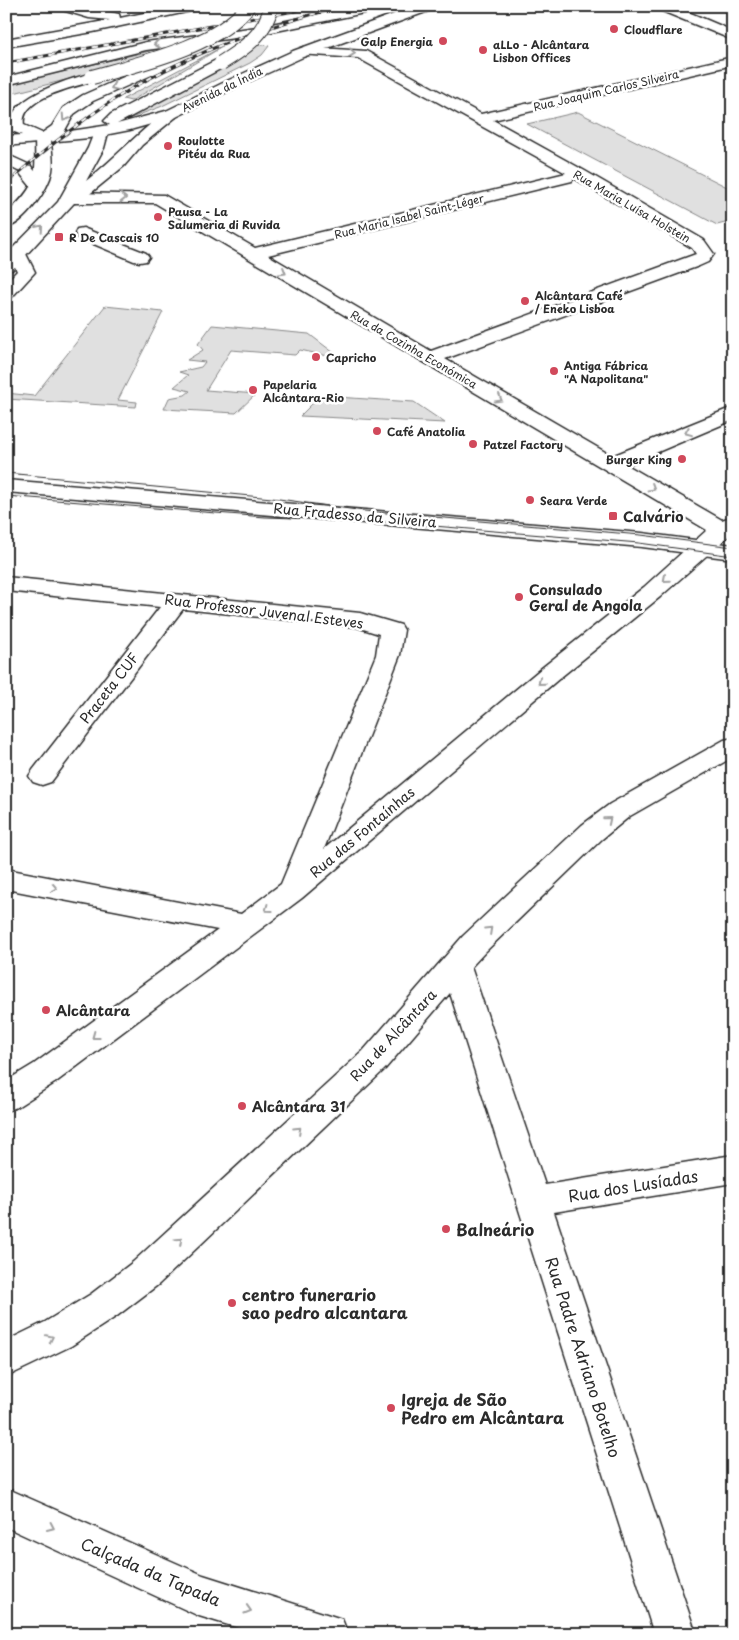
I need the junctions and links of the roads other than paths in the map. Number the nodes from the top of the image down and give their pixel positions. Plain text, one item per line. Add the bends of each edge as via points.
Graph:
1 (196, 6) edge
2 (248, 6) edge
3 (271, 6) edge
4 (378, 6) edge
5 (429, 6) edge
6 (662, 6) edge
7 (160, 10) edge
8 (116, 12) edge
9 (60, 13) edge
10 (96, 22) junction
11 (36, 28) junction
12 (262, 30) junction
13 (6, 34) edge
14 (733, 36) edge
15 (6, 43) edge
16 (293, 48) junction
17 (733, 61) edge
18 (6, 81) edge
19 (43, 93) junction
20 (6, 100) edge
21 (170, 114) junction
22 (480, 119) junction
23 (100, 133) junction
24 (43, 140) junction
25 (6, 141) edge
26 (6, 159) edge
27 (566, 178) dead end
28 (38, 185) junction
29 (70, 202) junction
30 (6, 223) edge
31 (83, 233) dead end
32 (252, 254) junction
33 (140, 257) dead end
34 (12, 260) edge
35 (6, 293) edge
36 (429, 358) junction
37 (733, 413) edge
38 (610, 464) junction
39 (6, 486) edge
40 (719, 533) edge
41 (733, 552) edge
42 (6, 584) edge
43 (177, 601) junction
44 (733, 746) edge
45 (42, 776) dead end
46 (6, 879) edge
47 (292, 891) junction
48 (245, 925) junction
49 (456, 966) junction
50 (6, 1098) edge
51 (733, 1168) edge
52 (532, 1201) junction
53 (6, 1360) edge
54 (6, 1506) edge
55 (327, 1634) edge
56 (675, 1634) edge

1 - 7 main road
2 - 19 main road, bridge via 232,24 203,39
3 - 23 main road, bridge via 269,18 258,34 239,51 116,117
4 - 12 main road
5 - 16 main road, Avenida da Índia
6 - 14 main road
7 - 8 main road
7 - 10 main road
8 - 10 main road via 113,21
9 - 10 main road
9 - 11 main road
10 - 11 main road
10 - 15 main road
11 - 13 main road
12 - 16 main road
12 -> 18 main road via 146,46
12 -> 24 main road via 202,47 88,98 68,111 58,129
16 - 21 main road, Avenida da Índia
16 -> 22 main road via 361,54
17 - 22 main road, Rua Joaquim Carlos Silveira
19 - 20 main road
19 - 24 main road via 21,107 15,118 17,128
21 - 23 main road, Avenida da Índia
21 - 29 main road
22 - 36 main road, Rua Maria Luísa Holstein via 698,244 705,254 693,262
23 - 24 main road, Avenida da Índia
23 - 29 main road
24 - 25 main road, Avenida da Índia
24 - 28 main road via 44,170
26 - 28 main road via 24,168
27 - 32 main road, Rua Maria Isabel Saint-Léger
28 - 30 main road via 29,203
29 -> 32 main road, Rua da Cozinha Económica via 158,198
34 -> 29 main road via 46,222
31 - 33 main road
32 -> 36 main road, Rua da Cozinha Económica
34 - 35 main road via 26,272
36 -> 38 main road, Rua da Cozinha Económica
37 -> 38 main road
38 -> 40 main road, Rua da Cozinha Económica
39 - 40 main road, Rua Fradesso da Silveira via 543,531
40 - 41 main road
40 -> 47 main road, Rua das Fontaínhas
42 - 43 main road, Rua Professor Juvenal Esteves
43 - 45 main road, Praceta CUF
43 - 47 main road, Rua Professor Juvenal Esteves via 360,620 392,630 388,655
49 -> 44 main road, Rua de Alcântara via 474,944 592,832 620,810
46 -> 48 main road
47 -> 48 main road, Rua das Fontaínhas
48 -> 50 main road, Rua das Fontaínhas via 45,1073
49 - 52 main road, Rua Padre Adriano Botelho
53 -> 49 main road, Rua de Alcântara via 58,1334 146,1273 374,1060
51 - 52 main road, Rua dos Lusíadas
52 - 56 main road, Rua Padre Adriano Botelho
54 -> 55 main road, Calçada da Tapada via 198,1595

